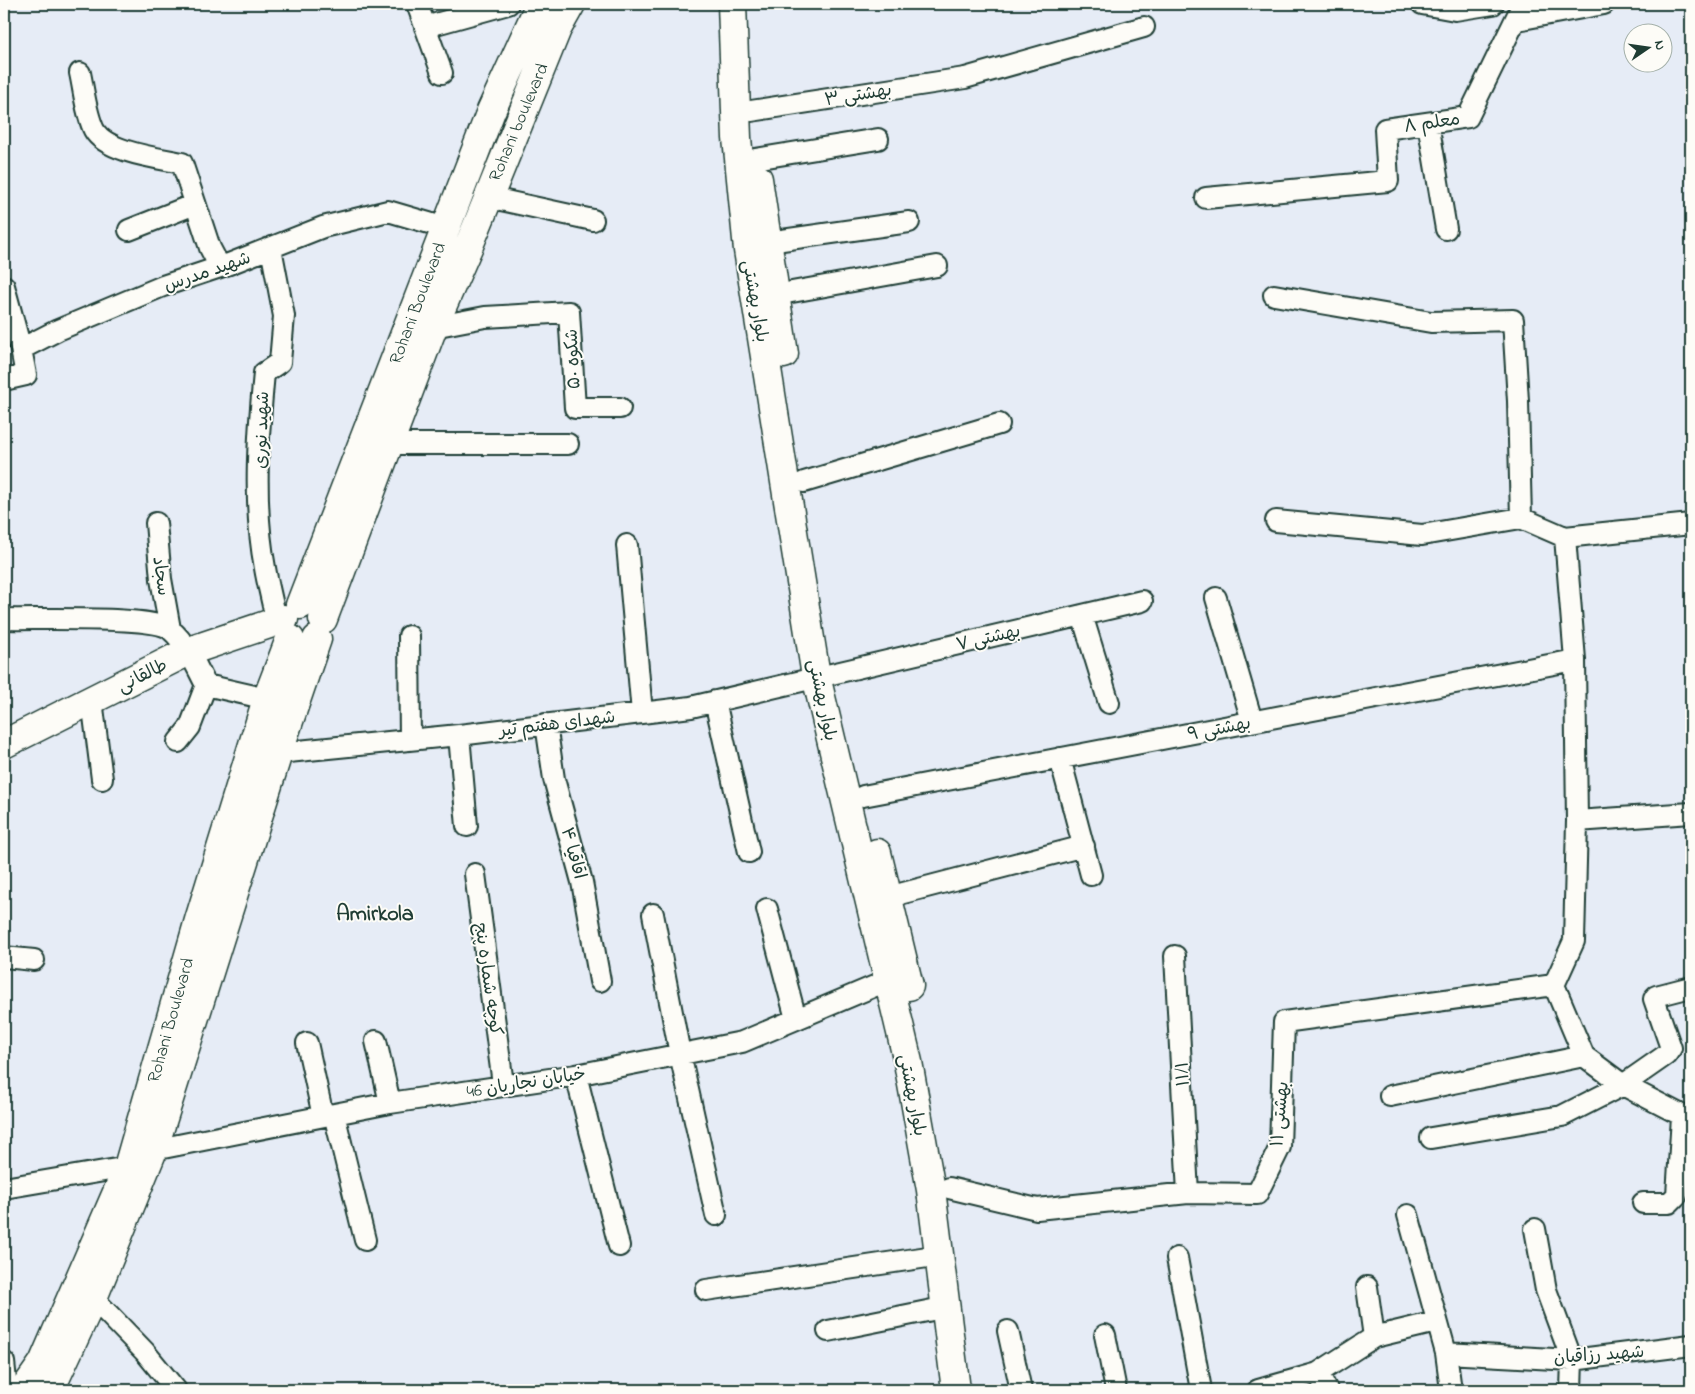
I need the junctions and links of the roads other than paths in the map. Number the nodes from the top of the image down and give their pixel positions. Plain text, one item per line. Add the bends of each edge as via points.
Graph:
1 (417, 4) edge
2 (508, 4) edge
3 (540, 4) edge
4 (571, 4) edge
5 (732, 4) edge
6 (746, 4) edge
7 (1422, 4) edge
8 (1494, 4) edge
9 (1604, 4) edge
10 (1520, 12) edge
11 (1144, 27) dead end
12 (424, 28) junction
13 (742, 63) junction
14 (80, 73) dead end
15 (442, 73) dead end
16 (751, 111) junction
17 (1428, 123) junction
18 (878, 139) dead end
19 (755, 159) junction
20 (487, 197) junction
21 (1206, 198) dead end
22 (196, 204) junction
23 (593, 220) dead end
24 (909, 222) dead end
25 (446, 228) junction
26 (1446, 229) dead end
27 (129, 230) dead end
28 (768, 242) junction
29 (271, 248) junction
30 (937, 266) dead end
31 (220, 267) junction
32 (4, 286) edge
33 (775, 295) junction
34 (1274, 295) dead end
35 (433, 327) junction
36 (21, 350) junction
37 (4, 380) edge
38 (620, 408) dead end
39 (784, 413) junction
40 (1000, 424) dead end
41 (389, 444) junction
42 (568, 444) dead end
43 (804, 482) junction
44 (1521, 518) junction
45 (1276, 521) dead end
46 (156, 523) dead end
47 (1691, 524) edge
48 (1565, 537) junction
49 (626, 545) dead end
50 (1216, 598) dead end
51 (1142, 601) dead end
52 (1082, 615) junction
53 (4, 620) edge
54 (288, 621) junction
55 (170, 629) junction
56 (320, 629) junction
57 (410, 636) dead end
58 (190, 651) junction
59 (1575, 660) junction
60 (825, 675) junction
61 (206, 686) junction
62 (267, 699) junction
63 (92, 700) junction
64 (715, 701) junction
65 (1109, 704) dead end
66 (642, 713) junction
67 (1252, 721) junction
68 (546, 724) junction
69 (459, 735) junction
70 (410, 740) junction
71 (178, 742) dead end
72 (4, 744) edge
73 (278, 753) junction
74 (1060, 758) junction
75 (102, 779) dead end
76 (863, 796) junction
77 (1691, 813) edge
78 (1577, 822) junction
79 (467, 826) dead end
80 (1084, 846) junction
81 (749, 852) dead end
82 (474, 874) dead end
83 (1091, 875) dead end
84 (888, 897) junction
85 (767, 909) dead end
86 (653, 914) dead end
87 (1175, 956) dead end
88 (4, 957) edge
89 (34, 960) dead end
90 (897, 978) junction
91 (600, 981) dead end
92 (1554, 985) junction
93 (1691, 987) edge
94 (796, 1019) junction
95 (376, 1041) dead end
96 (307, 1043) dead end
97 (680, 1054) junction
98 (1584, 1056) junction
99 (576, 1075) junction
100 (503, 1084) junction
101 (1623, 1085) junction
102 (1390, 1096) dead end
103 (390, 1103) junction
104 (328, 1115) junction
105 (1687, 1119) edge
106 (1431, 1138) dead end
107 (153, 1150) junction
108 (128, 1167) junction
109 (4, 1188) edge
110 (949, 1188) junction
111 (1188, 1193) junction
112 (1643, 1203) dead end
113 (716, 1215) dead end
114 (1408, 1215) dead end
115 (1534, 1228) dead end
116 (365, 1240) dead end
117 (619, 1246) dead end
118 (941, 1255) junction
119 (1177, 1258) dead end
120 (1367, 1287) dead end
121 (706, 1290) dead end
122 (93, 1298) junction
123 (947, 1307) junction
124 (1436, 1322) junction
125 (828, 1331) dead end
126 (1008, 1331) dead end
127 (1105, 1335) dead end
128 (1374, 1337) junction
129 (1691, 1344) edge
130 (1446, 1353) junction
131 (1572, 1360) junction
132 (4, 1362) edge
133 (1322, 1382) edge
134 (7, 1390) edge
135 (24, 1390) edge
136 (50, 1390) edge
137 (176, 1390) edge
138 (956, 1390) edge
139 (970, 1390) edge
140 (1020, 1390) edge
141 (1116, 1390) edge
142 (1201, 1390) edge
143 (1258, 1390) edge
144 (1451, 1390) edge
145 (1571, 1390) edge

1 - 12 street
2 - 12 street
3 - 25 main road, Rohani Boulevard via 491,111
4 - 20 main road, Rohani boulevard via 557,29
5 - 13 main road, بلوار بهشتی
6 - 13 main road, بلوار بهشتی
7 - 8 street via 1455,10
9 - 10 street
10 - 17 street, معلم ۸ via 1468,117
11 - 16 street, بهشتی ۳ via 965,78
12 - 15 street
13 - 16 main road, بلوار بهشتی
13 - 39 main road, بلوار بهشتی via 737,138 748,250
14 - 22 street via 94,129 102,141 182,163
16 - 19 main road, بلوار بهشتی
17 - 21 street, معلم ۸ via 1384,129 1388,180
17 - 26 street
18 - 19 street
19 - 28 main road, بلوار بهشتی
20 - 23 street
20 - 35 main road, Rohani boulevard
22 - 27 street
22 - 31 street via 210,248
24 - 28 street
25 - 29 street, شهید مدرس via 388,210 323,227
25 - 54 main road, Rohani Boulevard
28 - 33 main road, بلوار بهشتی
29 - 31 street, شهید مدرس
29 - 54 street, شهید نوری via 284,316 280,362 264,373 259,508 264,567
30 - 33 street
31 - 36 street, شهید مدرس via 162,286 58,330
32 - 36 street
33 - 39 main road, بلوار بهشتی
34 - 44 street via 1431,322 1513,320
35 - 38 street, شکوه ۵۰ via 485,317 569,312 575,408
35 - 41 main road, Rohani Boulevard
36 - 37 street via 26,375
39 - 43 main road, بلوار بهشتی
39 - 60 main road, بلوار بهشتی
40 - 43 street
41 - 42 street
41 - 56 main road, Rohani Boulevard
43 - 60 main road, بلوار بهشتی
44 - 45 street via 1422,535
44 - 48 street
46 - 55 street, سجاد
47 - 48 street
48 - 59 street
49 - 66 street
50 - 67 street
51 - 52 street, بهشتی ۷
52 - 60 street, بهشتی ۷
52 - 65 street
53 - 55 street via 142,622
54 - 56 main road via 303,644
54 - 56 main road via 314,607
54 - 58 main road, طالقانی
54 - 62 main road, Rohani Boulevard
55 - 58 street
56 - 73 main road, Rohani Boulevard
57 - 70 street
58 - 61 street
58 - 63 main road, طالقانی
59 - 67 street, بهشتی ۹
59 - 78 street
60 - 64 street, شهدای هفتم تیر
60 - 76 main road, بلوار بهشتی
60 - 90 main road, بلوار بهشتی
61 - 62 street
61 - 71 street via 190,727
62 - 108 main road, Rohani Boulevard
63 - 72 main road, طالقانی
63 - 75 street
64 - 66 street, شهدای هفتم تیر
64 - 81 street
66 - 68 street, شهدای هفتم تیر
67 - 74 street, بهشتی ۹
68 - 69 street, شهدای هفتم تیر
68 - 91 street, اقاقیا ۴ via 554,779 582,882
69 - 70 street, شهدای هفتم تیر
69 - 79 street
70 - 73 street, شهدای هفتم تیر
73 - 107 main road, Rohani Boulevard
74 - 76 street, بهشتی ۹
74 - 80 street
76 - 84 main road, بلوار بهشتی
77 - 78 street
78 - 92 street via 1574,941
80 - 83 street
80 - 84 street
82 - 100 street, کوچه شماره پنج
84 - 90 main road, بلوار بهشتی
85 - 94 street
86 - 97 street
87 - 111 street, ۱۱/۱
88 - 89 street
90 - 94 street, خیابان نجاریان 46
90 - 110 main road, بلوار بهشتی via 920,1032
90 - 118 main road, بلوار بهشتی
92 - 98 street
92 - 111 street, بهشتی ۱۱ via 1284,1022 1280,1147 1257,1194
93 - 101 street via 1656,996 1654,999 1671,1048
94 - 97 street, خیابان نجاریان 46 via 742,1042
95 - 103 street
96 - 104 street
97 - 99 street, خیابان نجاریان 46
97 - 113 street
98 - 101 street
98 - 102 street
99 - 100 street, خیابان نجاریان 46
99 - 117 street
100 - 103 street, خیابان نجاریان 46
101 - 105 street
101 - 106 street via 1562,1116
103 - 104 street, خیابان نجاریان 46
104 - 107 street, خیابان نجاریان 46
104 - 116 street
105 - 112 street via 1677,1195 1670,1202
107 - 122 main road, Rohani Boulevard
108 - 109 street
108 - 135 main road, Rohani Boulevard via 43,1363
110 - 111 street, بهشتی ۱۱ via 1037,1209
110 - 139 main road, بلوار بهشتی
114 - 124 street
115 - 131 street via 1546,1290
118 - 121 street
118 - 123 main road, بلوار بهشتی
119 - 142 street
120 - 128 street
122 - 136 main road, Rohani Boulevard
122 - 137 street
123 - 125 street
123 - 138 main road, بلوار بهشتی
124 - 128 street
124 - 130 street
126 - 140 street
127 - 141 street
128 - 133 street
129 - 131 street, شهید رزاقیان
130 - 131 street, شهید رزاقیان
130 - 144 street
131 - 145 street
132 - 134 street
133 - 143 street

